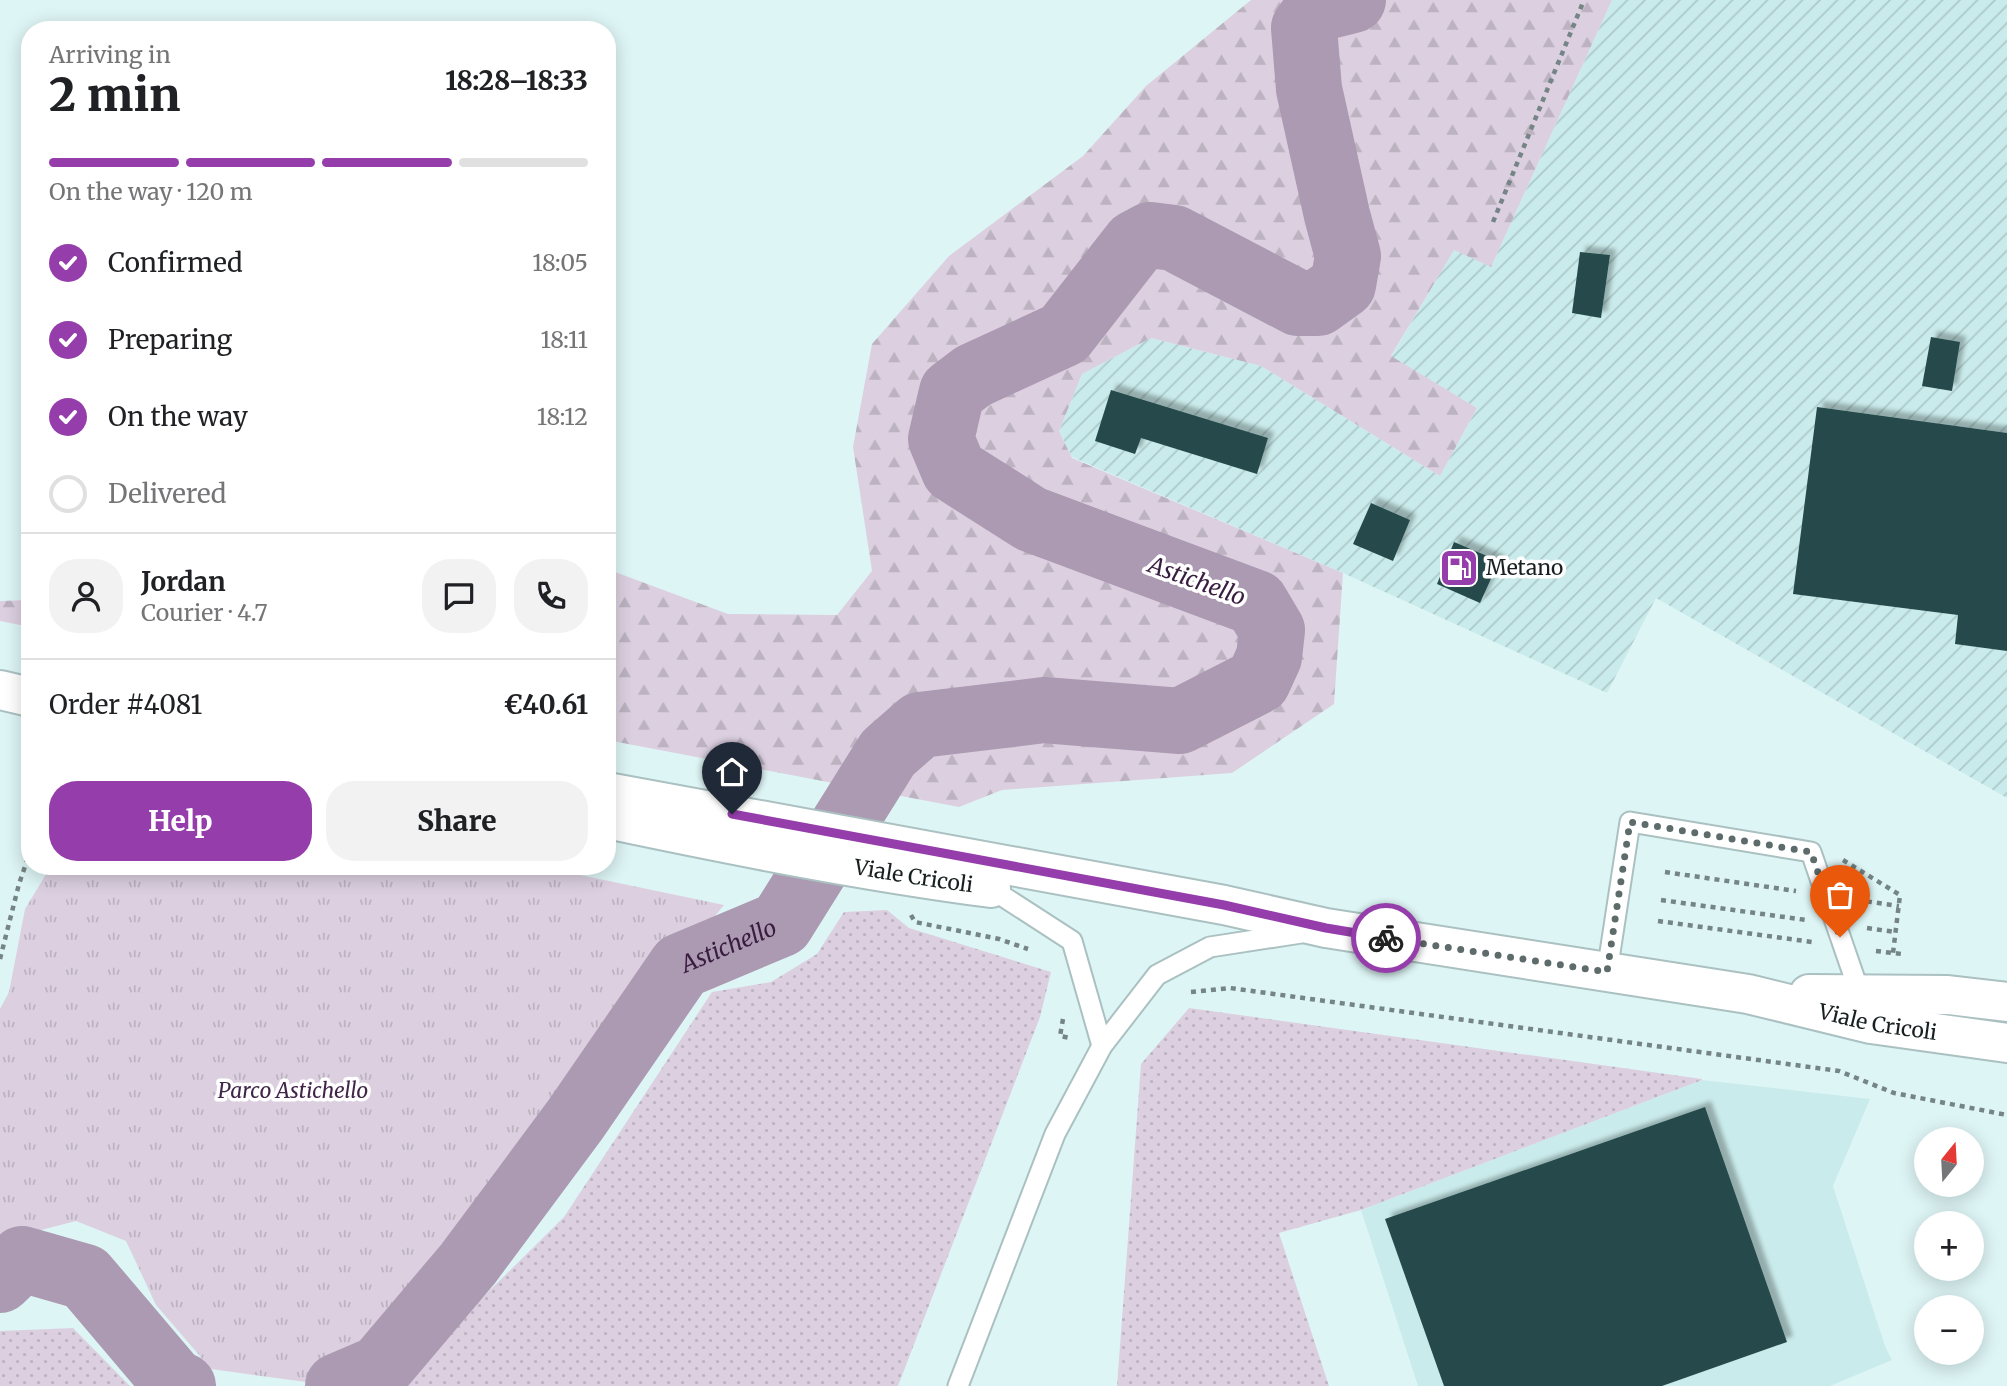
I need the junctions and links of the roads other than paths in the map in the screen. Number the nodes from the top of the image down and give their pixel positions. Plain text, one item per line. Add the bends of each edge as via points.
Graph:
1 (0, 689) edge
2 (21, 692) edge
3 (616, 795) edge
4 (616, 820) edge
5 (732, 830) junction
6 (886, 858) junction
7 (990, 888) junction
8 (1224, 905) junction
9 (1326, 928) junction
10 (1607, 972) junction
11 (1748, 994) junction
12 (1860, 994) junction
13 (2007, 1002) edge
14 (2007, 1043) edge
15 (1102, 1046) junction
16 (958, 1386) edge

1 - 2 main road
3 - 5 main road, Viale Cricoli
4 - 5 main road, Viale Cricoli
5 - 6 main road, Viale Cricoli
6 - 7 main road, Viale Cricoli
6 - 8 main road, Viale Cricoli
7 - 8 main road, Viale Cricoli
7 - 15 lane via 1072,941
8 - 9 main road, Viale Cricoli
9 - 10 main road, Viale Cricoli
9 - 15 lane via 1210,947 1157,975
10 - 11 main road, Viale Cricoli
10 - 12 lane via 1630,822 1811,852
11 - 12 main road, Viale Cricoli
11 - 14 main road, Viale Cricoli via 1871,1024
12 - 13 main road, Viale Cricoli via 1948,995
15 - 16 lane via 1055,1134

